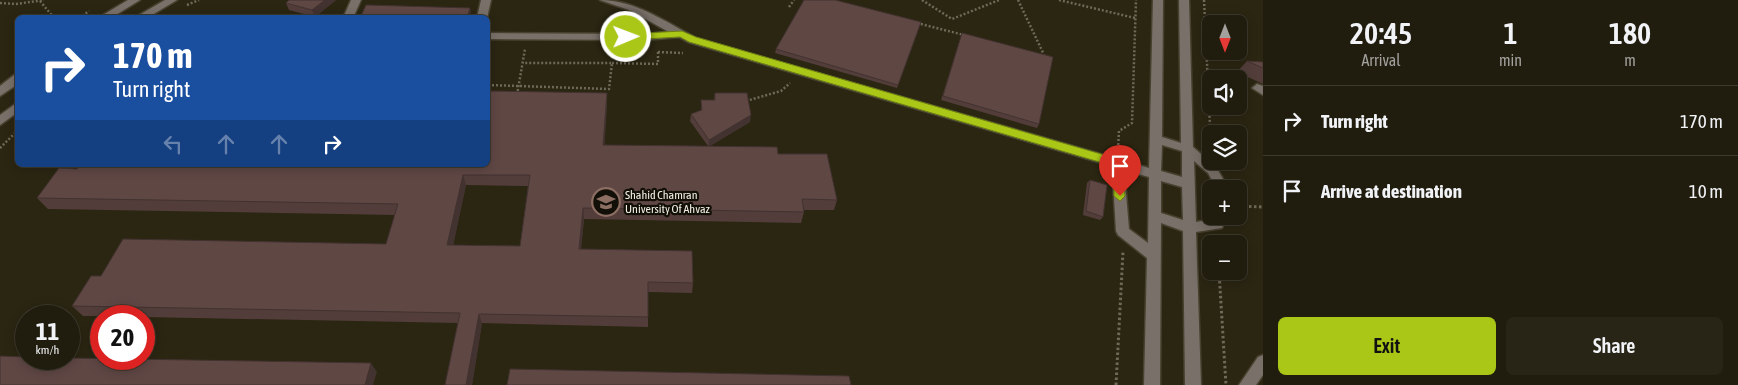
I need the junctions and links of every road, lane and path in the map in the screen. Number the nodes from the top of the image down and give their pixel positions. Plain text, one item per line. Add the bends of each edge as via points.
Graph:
1 (135, 0) edge
2 (172, 0) edge
3 (356, 0) edge
4 (486, 0) edge
5 (605, 0) edge
6 (794, 0) edge
7 (922, 0) edge
8 (999, 0) edge
9 (1018, 0) edge
10 (1060, 0) edge
11 (1136, 0) edge
12 (1158, 0) edge
13 (1184, 0) edge
14 (1204, 0) edge
15 (42, 1) edge
16 (0, 3) edge
17 (789, 7) dead end
18 (52, 15) edge
19 (108, 15) edge
20 (144, 15) edge
21 (349, 15) edge
22 (483, 15) edge
23 (1135, 18) junction
24 (916, 22) edge
25 (682, 34) junction
26 (490, 36) edge
27 (528, 36) junction
28 (659, 36) junction
29 (972, 37) edge
30 (1037, 54) edge
31 (1046, 57) junction
32 (523, 63) junction
33 (612, 63) junction
34 (1045, 66) edge
35 (799, 70) junction
36 (15, 80) edge
37 (490, 85) edge
38 (519, 86) junction
39 (0, 92) edge
40 (746, 101) edge
41 (516, 102) edge
42 (15, 108) edge
43 (0, 120) edge
44 (1210, 125) edge
45 (15, 133) edge
46 (1156, 140) junction
47 (0, 148) edge
48 (1188, 149) junction
49 (1118, 163) junction
50 (1156, 174) junction
51 (1218, 180) edge
52 (1188, 184) junction
53 (1247, 206) edge
54 (1263, 207) edge
55 (1155, 216) junction
56 (1210, 225) edge
57 (1190, 228) junction
58 (1124, 231) junction
59 (1154, 256) junction
60 (1220, 280) edge
61 (1263, 362) edge
62 (1116, 385) edge
63 (1152, 385) edge
64 (1193, 385) edge
65 (1226, 385) edge
66 (1247, 385) edge

1 - 19 lane
2 - 20 lane
3 - 21 lane
4 - 22 lane
5 - 25 lane via 632,8
6 - 17 path
7 - 8 path via 952,19
9 - 31 path
10 - 23 path
11 - 23 path
12 - 46 lane
13 - 48 lane
14 - 44 path
15 - 16 path
15 - 18 path
23 - 49 path via 1132,123 1118,131
24 - 29 path
25 - 28 lane
25 - 35 lane via 692,40
26 - 27 lane
27 - 28 lane
27 - 32 path
28 - 33 path via 658,64
30 - 31 path
31 - 34 path
32 - 33 path
32 - 38 path
33 - 38 path via 609,89
35 - 40 path via 781,91
35 - 49 lane
36 - 39 lane
37 - 38 path
38 - 41 path
42 - 43 lane
45 - 47 path
46 - 48 lane
46 - 50 lane
48 - 51 lane via 1212,170
48 - 52 lane
49 - 50 lane
49 - 58 lane
50 - 52 lane
50 - 55 lane
52 - 57 lane
53 - 54 path
55 - 57 lane
55 - 59 lane
56 - 57 lane
57 - 64 lane
58 - 59 lane
58 - 62 path
59 - 63 lane
60 - 65 path
61 - 66 lane

